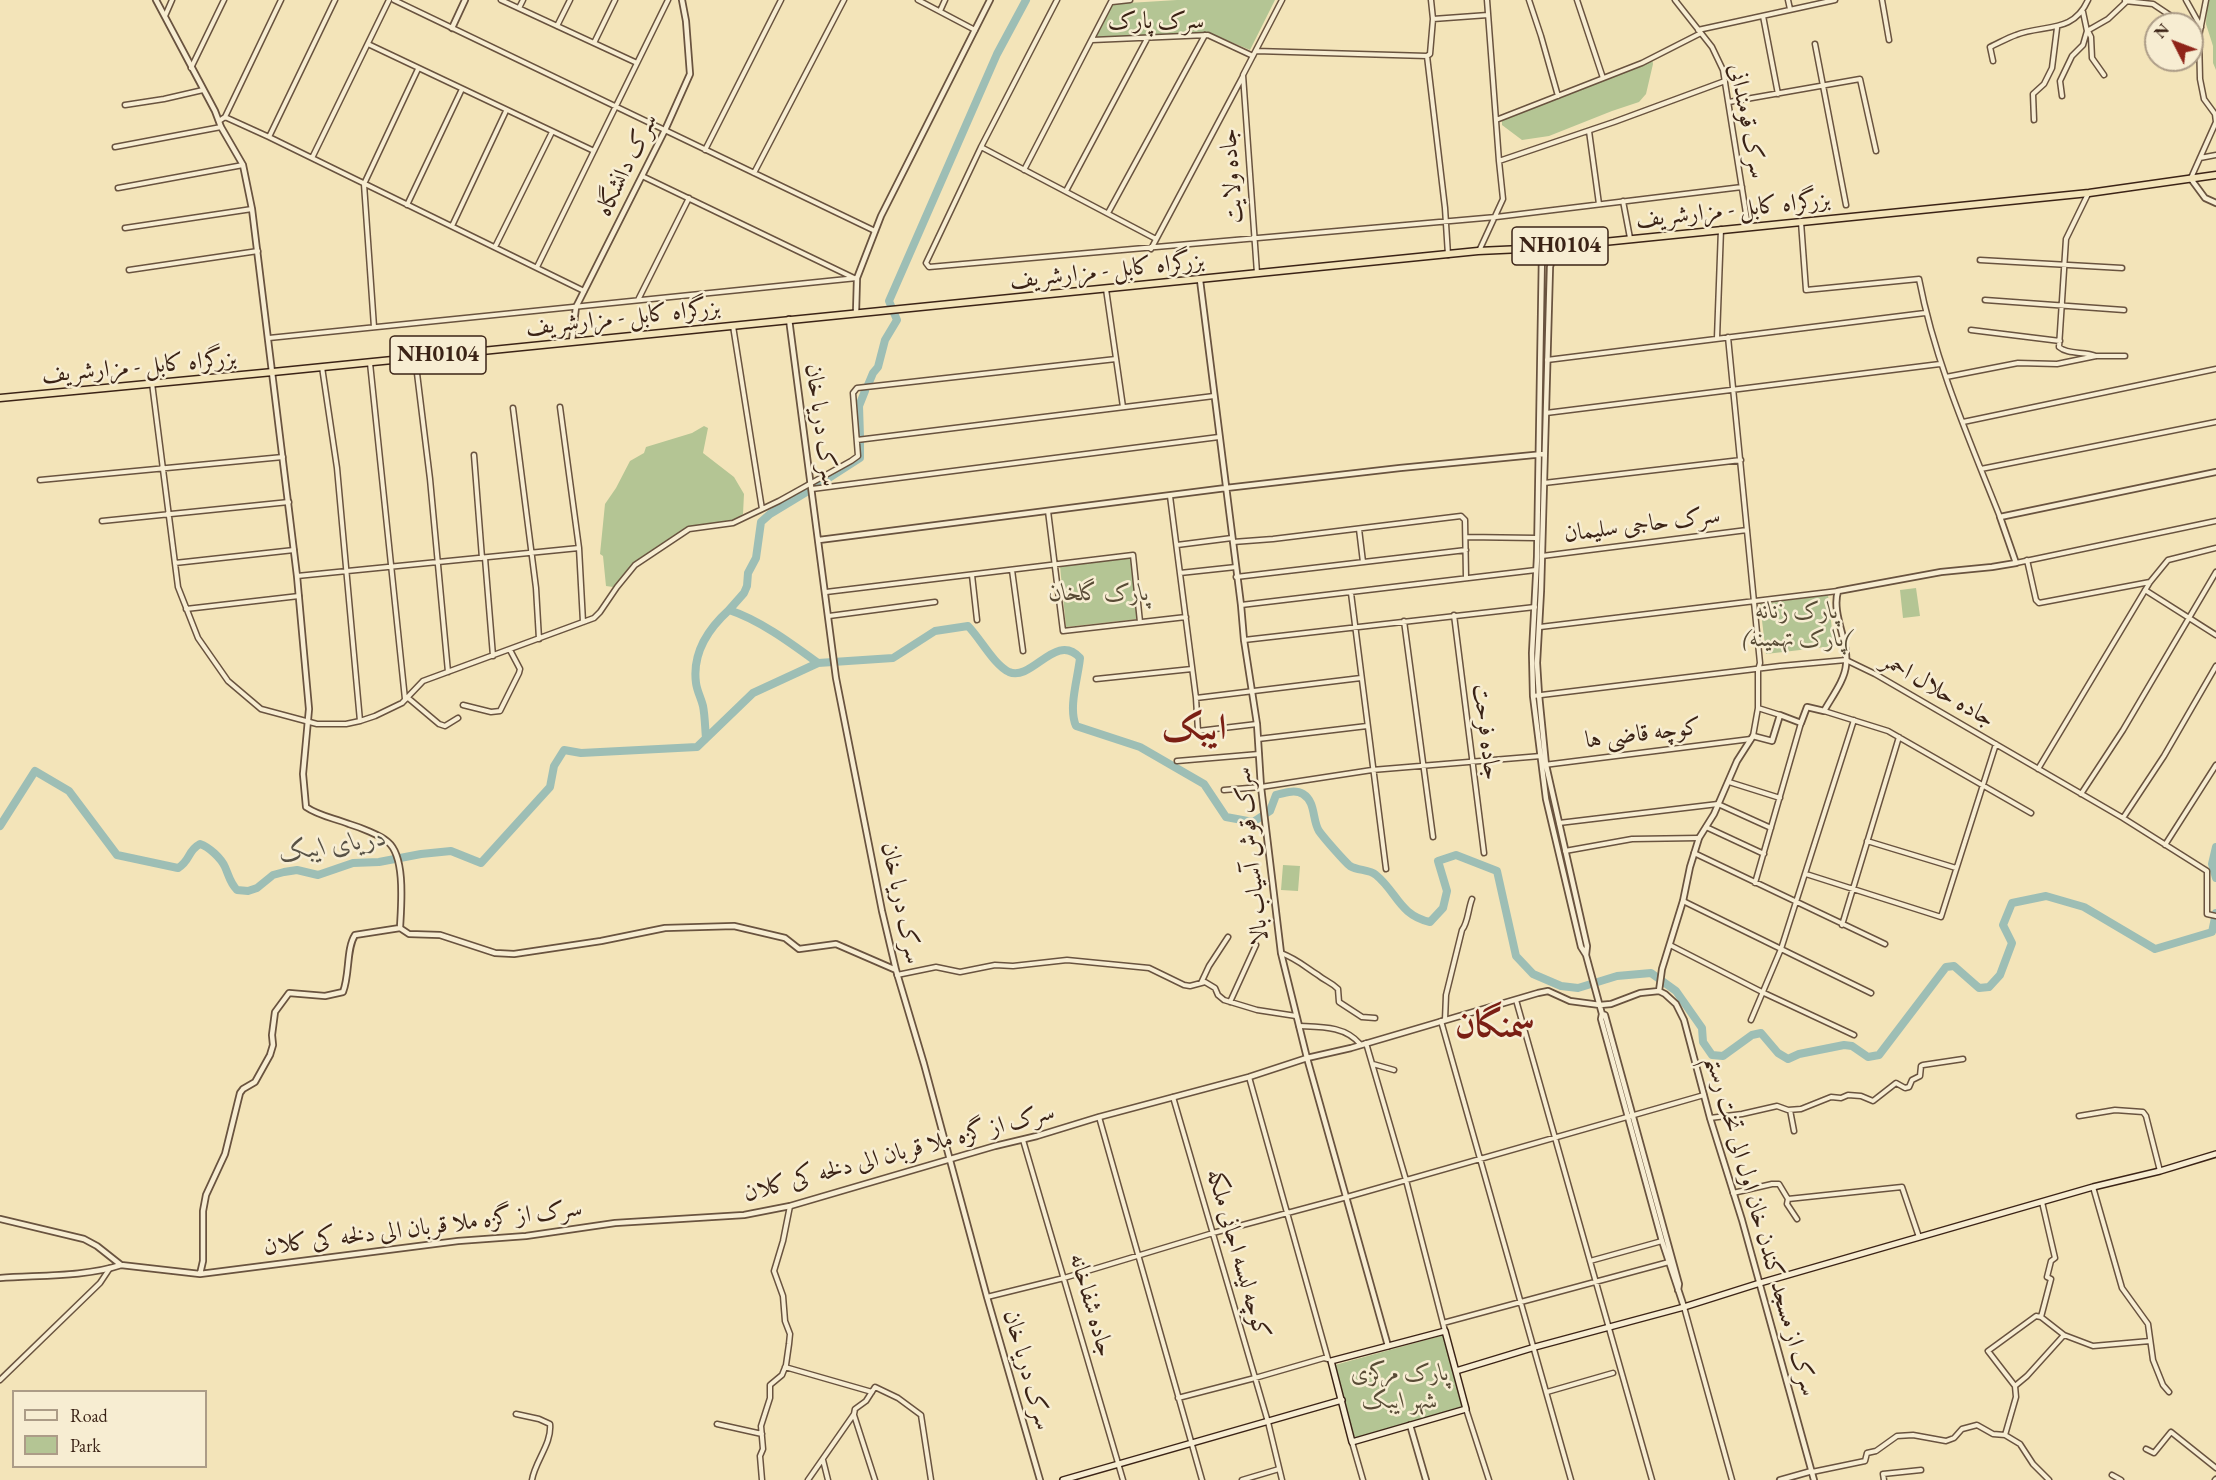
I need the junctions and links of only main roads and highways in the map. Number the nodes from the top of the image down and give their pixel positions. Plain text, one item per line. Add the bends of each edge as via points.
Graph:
1 (2216, 175) edge
2 (0, 398) edge
3 (2216, 1154) edge
4 (1456, 1371) junction
5 (1342, 1400) junction
6 (1063, 1480) edge

1 - 2 highway, بزرگراه کابل - مزارشریف / NH0104 via 2090,193
3 - 4 main road
4 - 5 main road via 1466,1408 1352,1442
4 - 5 main road via 1446,1331 1330,1360
5 - 6 main road

